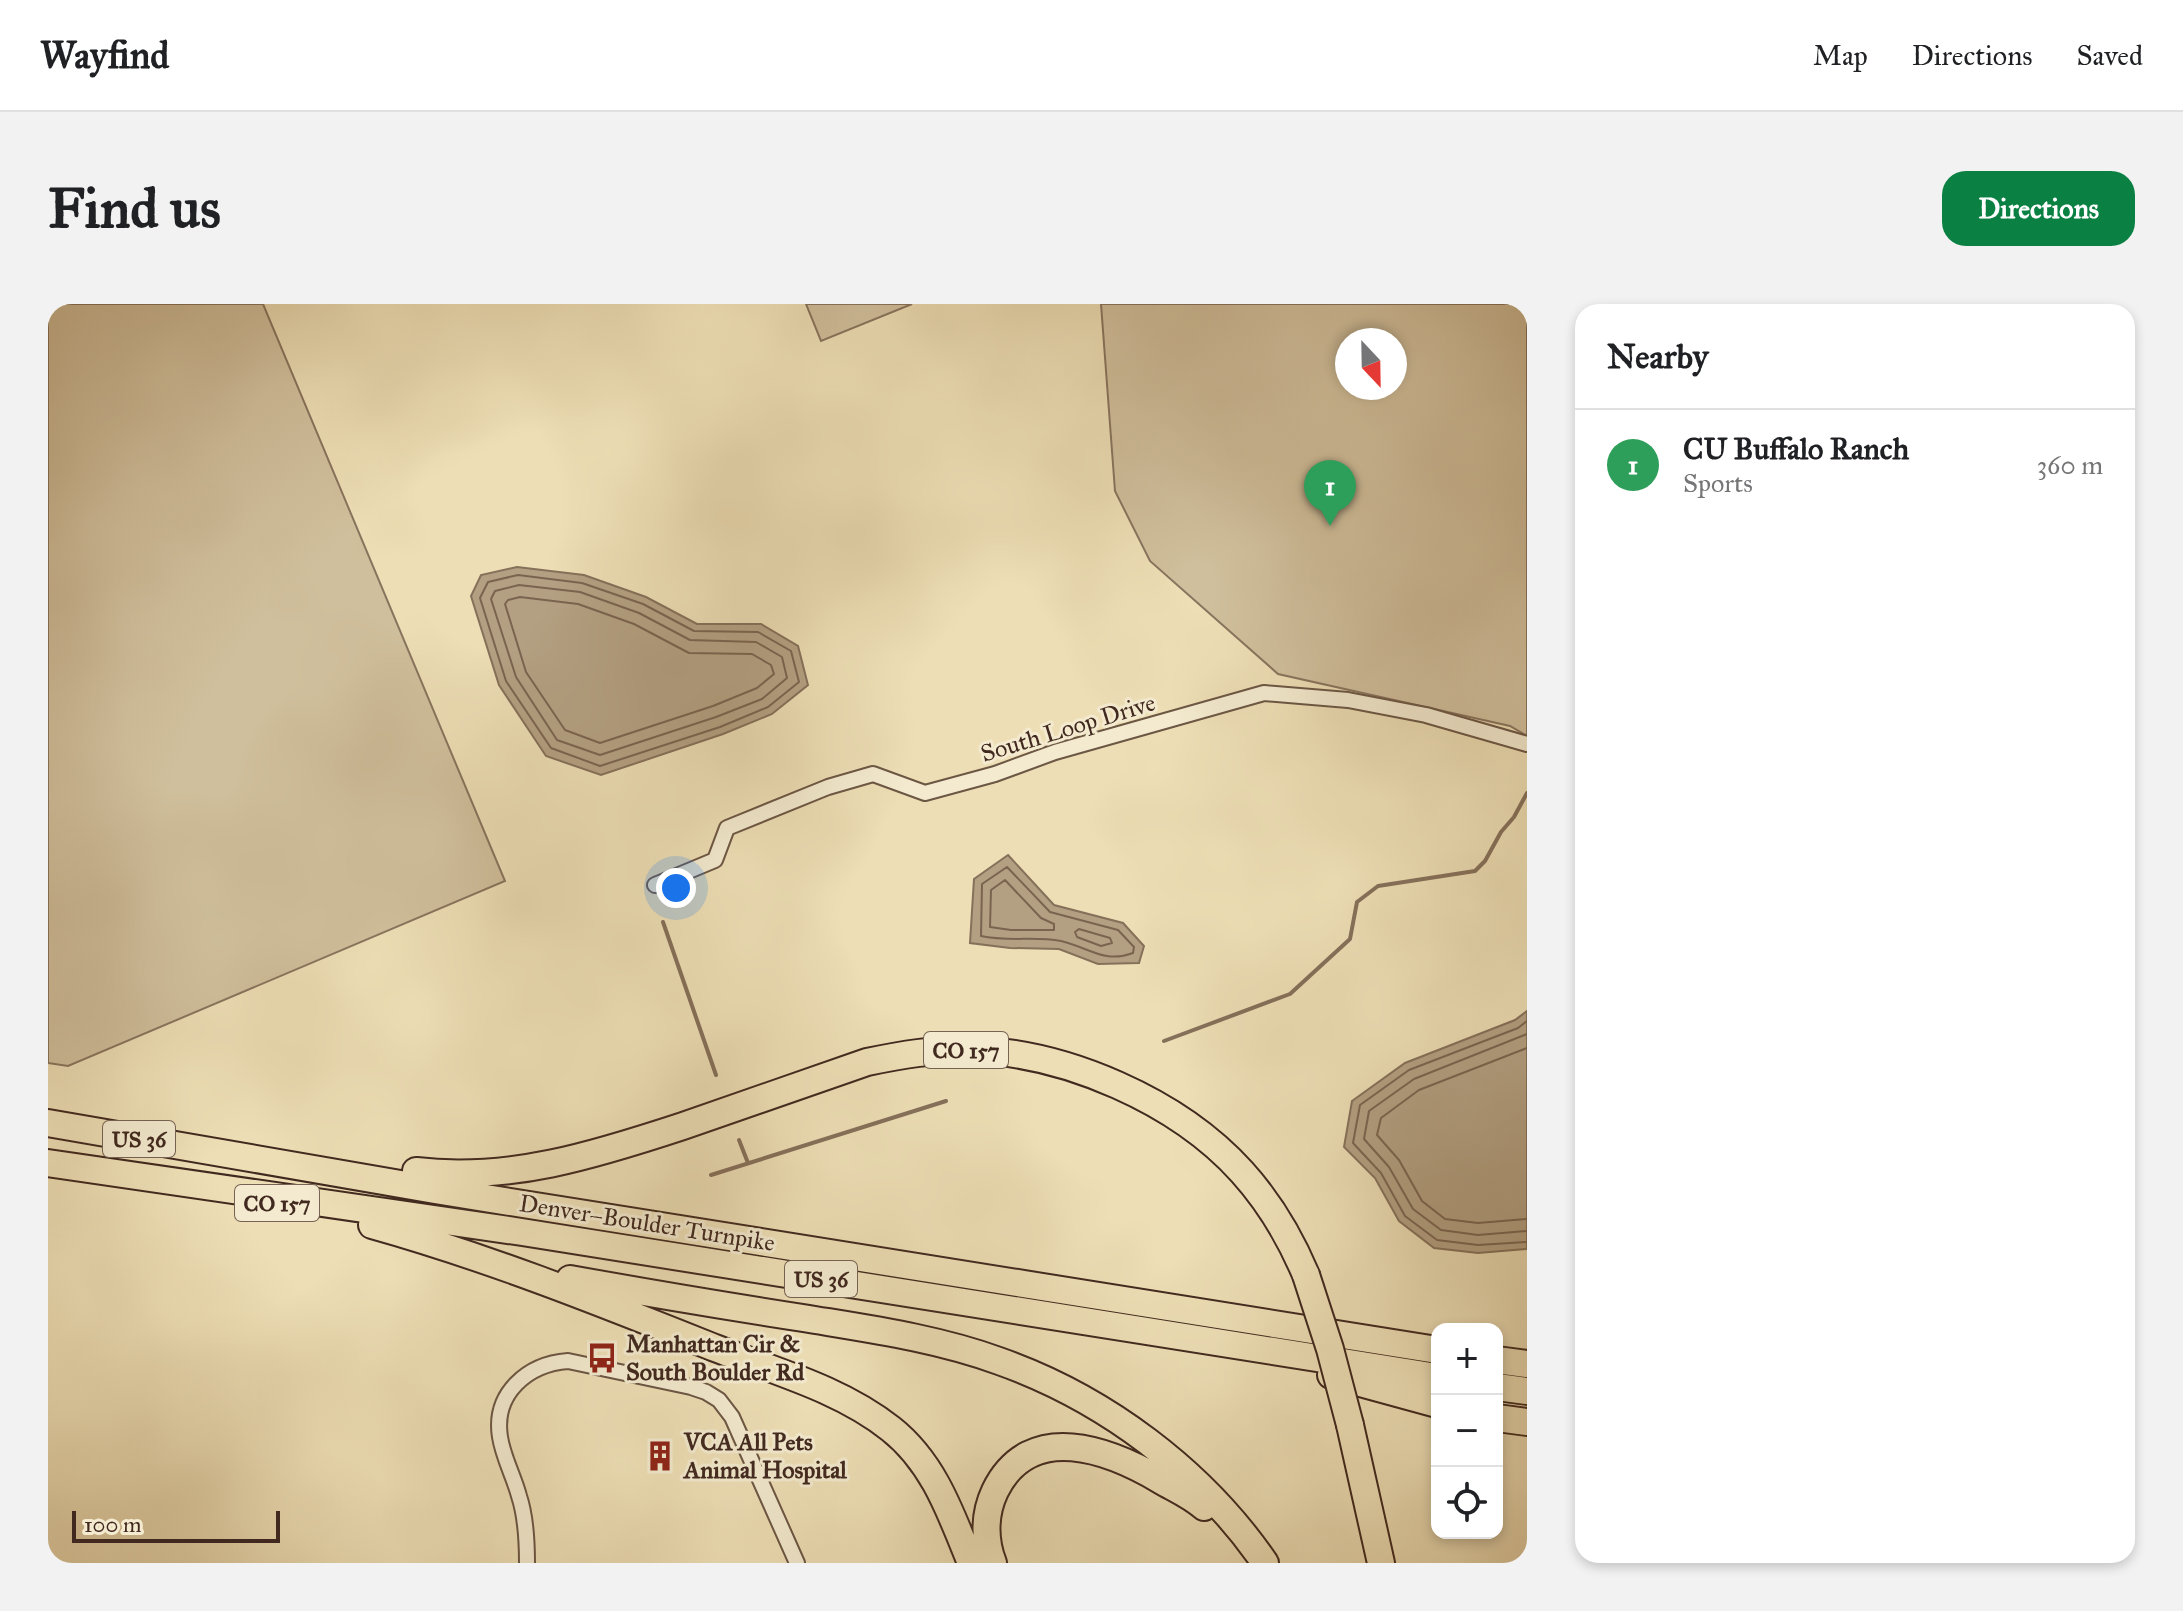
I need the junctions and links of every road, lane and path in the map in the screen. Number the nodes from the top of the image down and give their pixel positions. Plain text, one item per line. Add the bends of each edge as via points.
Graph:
1 (1527, 744) edge
2 (655, 885) dead end
3 (48, 1123) edge
4 (231, 1154) junction
5 (48, 1163) edge
6 (126, 1175) junction
7 (515, 1269) junction
8 (1212, 1342) junction
9 (1431, 1346) edge
10 (1503, 1348) edge
11 (1527, 1350) edge
12 (1503, 1361) edge
13 (1527, 1364) edge
14 (1431, 1376) edge
15 (1503, 1388) edge
16 (1527, 1391) edge
17 (1431, 1402) edge
18 (1503, 1419) edge
19 (1527, 1422) edge
20 (946, 1501) junction
21 (527, 1563) edge
22 (797, 1563) edge
23 (959, 1563) edge
24 (971, 1563) edge
25 (993, 1563) edge
26 (1258, 1563) edge
27 (1265, 1563) edge
28 (1381, 1563) edge

1 - 2 street, South Loop Drive via 1376,705 1264,693 925,793 873,774 828,787 727,828 715,860
3 - 4 highway, Denver–Boulder Turnpike / US 36
4 - 9 highway, Denver–Boulder Turnpike / US 36
4 - 28 highway, CO 157, bridge via 437,1173 513,1171 611,1150 867,1062 905,1054 996,1052 1097,1077 1201,1135 1242,1172 1287,1232 1330,1349
5 - 6 highway, Denver–Boulder Turnpike / US 36
6 - 7 highway, CO 157 via 342,1217
6 - 8 highway, Denver–Boulder Turnpike / US 36
7 - 20 highway via 840,1397 893,1430 922,1461
7 - 27 highway, CO 157 via 915,1337 1001,1361 1088,1403 1165,1456 1234,1521
8 - 14 highway, Denver–Boulder Turnpike / US 36
8 - 17 highway
10 - 11 highway
12 - 13 highway
15 - 16 highway
18 - 19 highway
20 - 23 highway via 949,1536
20 - 24 highway
21 - 22 street via 521,1499 500,1437 500,1415 517,1381 534,1369 568,1361 691,1387 719,1400 741,1431
25 - 26 highway via 986,1526 998,1485 1030,1455 1074,1446 1132,1464 1198,1502

